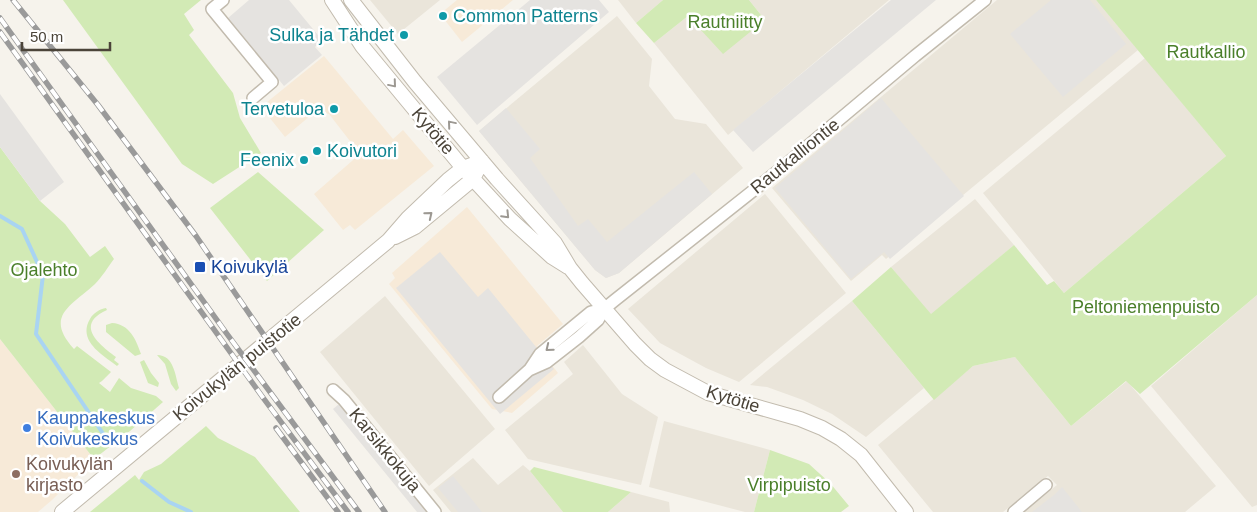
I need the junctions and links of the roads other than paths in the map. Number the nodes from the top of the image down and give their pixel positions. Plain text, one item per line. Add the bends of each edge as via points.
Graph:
1 (223, 0) edge
2 (332, 0) edge
3 (351, 0) edge
4 (985, 0) edge
5 (253, 98) dead end
6 (482, 162) junction
7 (463, 168) junction
8 (473, 179) junction
9 (388, 241) junction
10 (570, 268) junction
11 (604, 309) junction
12 (333, 390) dead end
13 (499, 397) dead end
14 (1046, 486) dead end
15 (62, 512) edge
16 (436, 512) edge
17 (906, 512) edge
18 (1014, 512) edge

1 - 5 street via 212,9 272,82
2 -> 7 street, Kytötie via 362,46
6 -> 3 street, Kytötie
4 - 11 street, Rautkalliontie
6 - 7 street, Koivukylän puistotie
6 - 8 street, Koivukylän puistotie
6 - 10 street, Kytötie via 555,243
7 - 8 street, Kytötie
7 - 9 street, Koivukylän puistotie via 408,218
9 -> 8 street, Koivukylän puistotie via 415,227
8 -> 10 street, Kytötie via 510,219 552,257
9 - 15 street, Koivukylän puistotie
10 - 11 street, Kytötie
11 - 13 street, Rautkalliontie via 591,312 540,354 529,370
11 - 17 street, Kytötie via 650,359 665,370 708,393 800,419 841,439 861,455
12 - 16 street, Karsikkokuja
14 - 18 street

